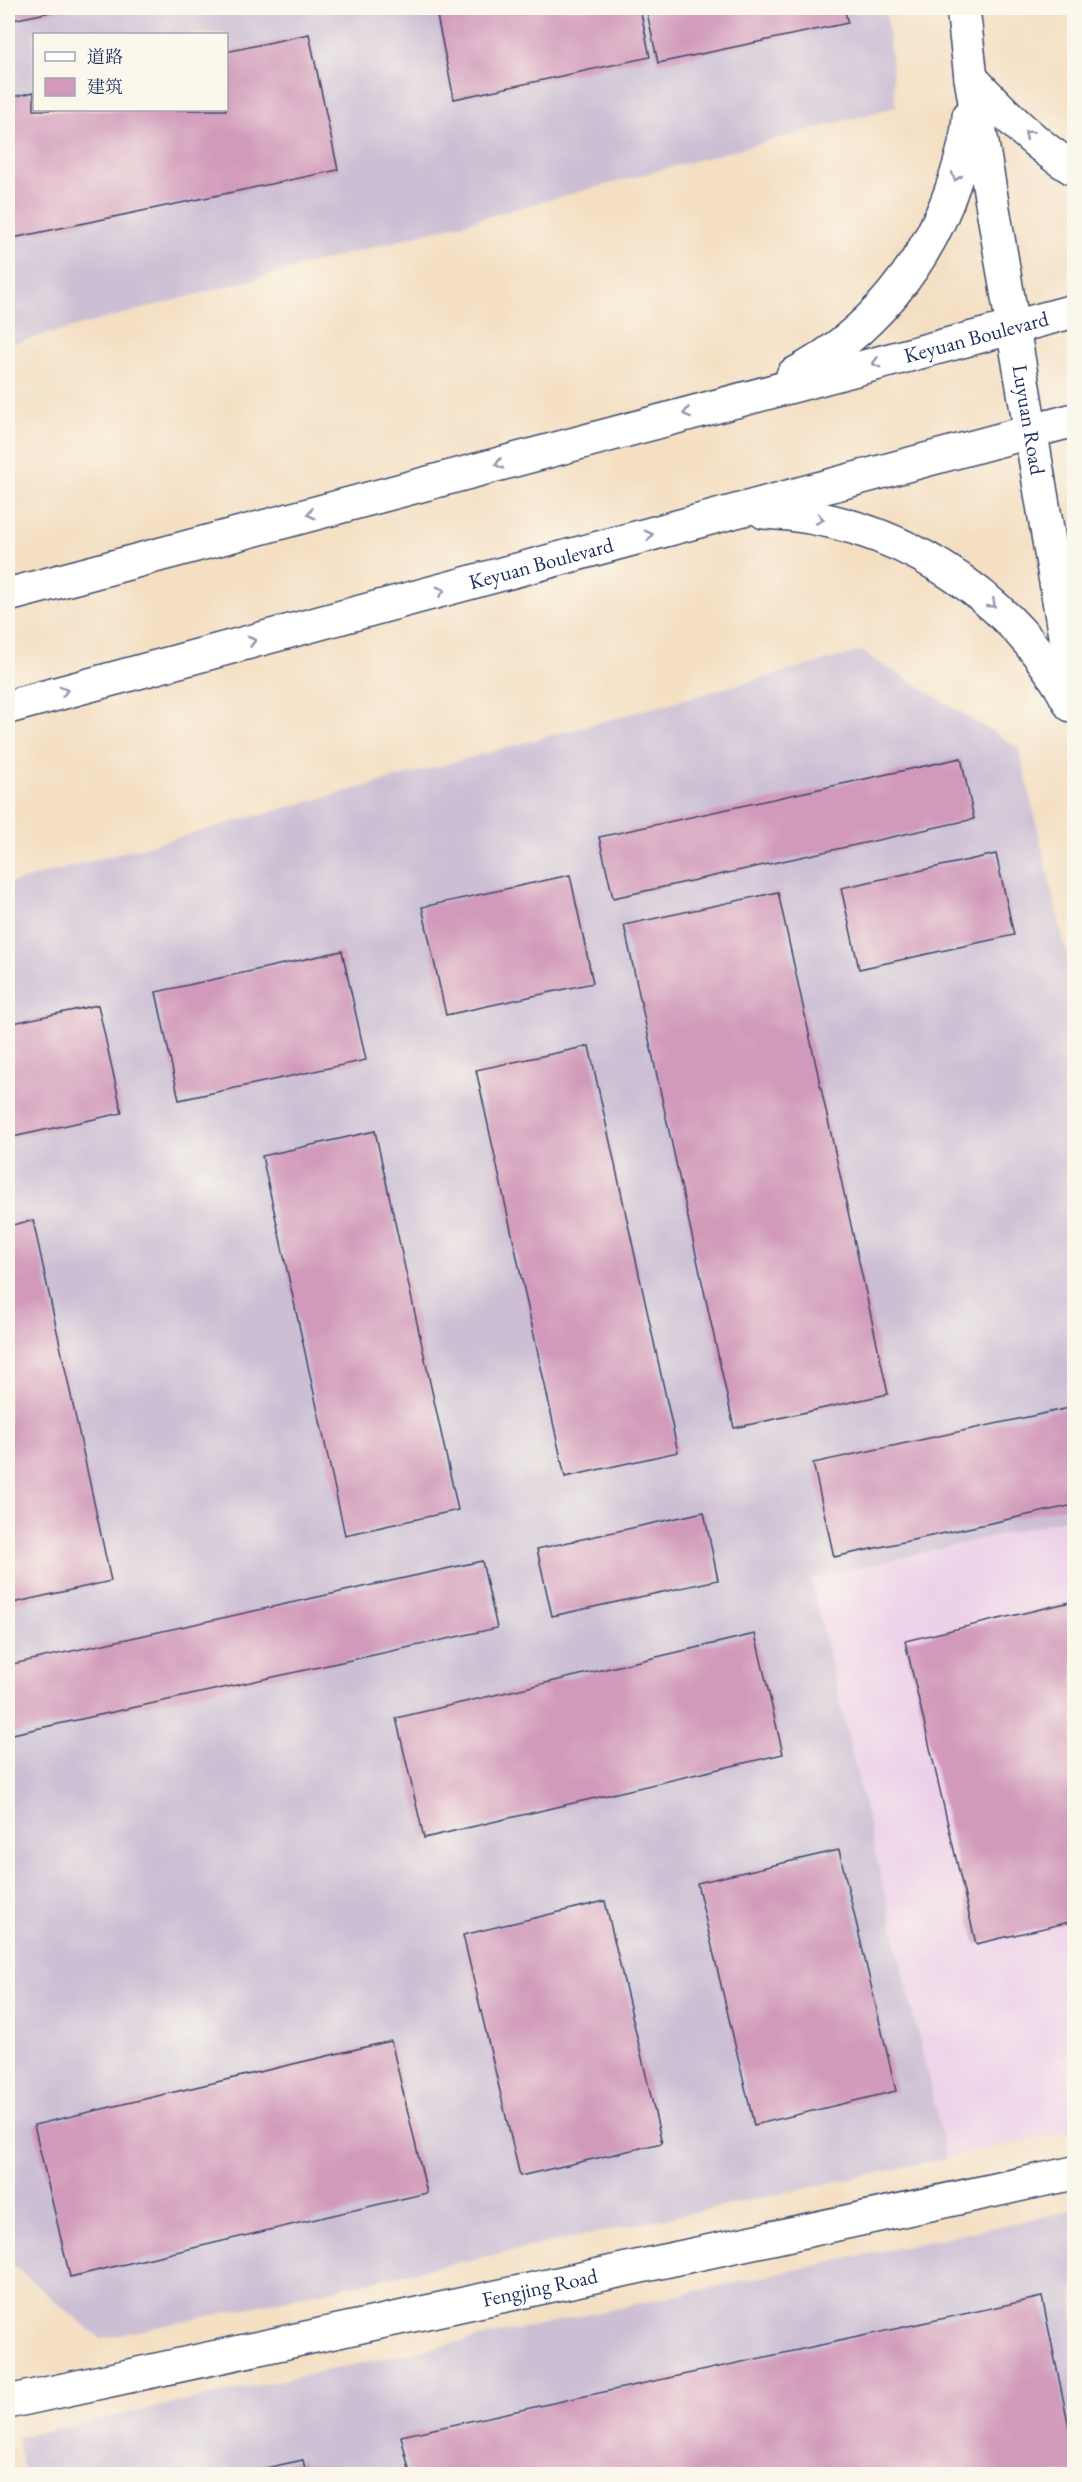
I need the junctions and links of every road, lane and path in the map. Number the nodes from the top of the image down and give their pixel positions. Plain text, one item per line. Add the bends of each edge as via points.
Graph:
1 (963, 8) edge
2 (971, 78) junction
3 (1074, 169) edge
4 (1074, 311) edge
5 (1014, 327) junction
6 (730, 402) junction
7 (1074, 420) edge
8 (1032, 431) junction
9 (741, 510) junction
10 (8, 596) edge
11 (1074, 689) edge
12 (8, 706) edge
13 (1074, 711) edge
14 (1074, 2173) edge
15 (8, 2402) edge

1 - 2 street, Luyuan Road
3 -> 2 street via 1012,121
2 - 5 street, Luyuan Road
2 -> 6 street via 969,121 961,163 929,243 905,279 845,342 771,387
4 - 5 street, Keyuan Boulevard
5 -> 6 street, Keyuan Boulevard
5 - 8 street, Luyuan Road
6 -> 10 street, Keyuan Boulevard
7 - 8 street, Keyuan Boulevard
8 - 9 street, Keyuan Boulevard
8 - 11 street, Luyuan Road
12 -> 9 street, Keyuan Boulevard
9 -> 13 street via 823,519 863,530 938,564 1006,616 1035,648
14 - 15 street, Fengjing Road

